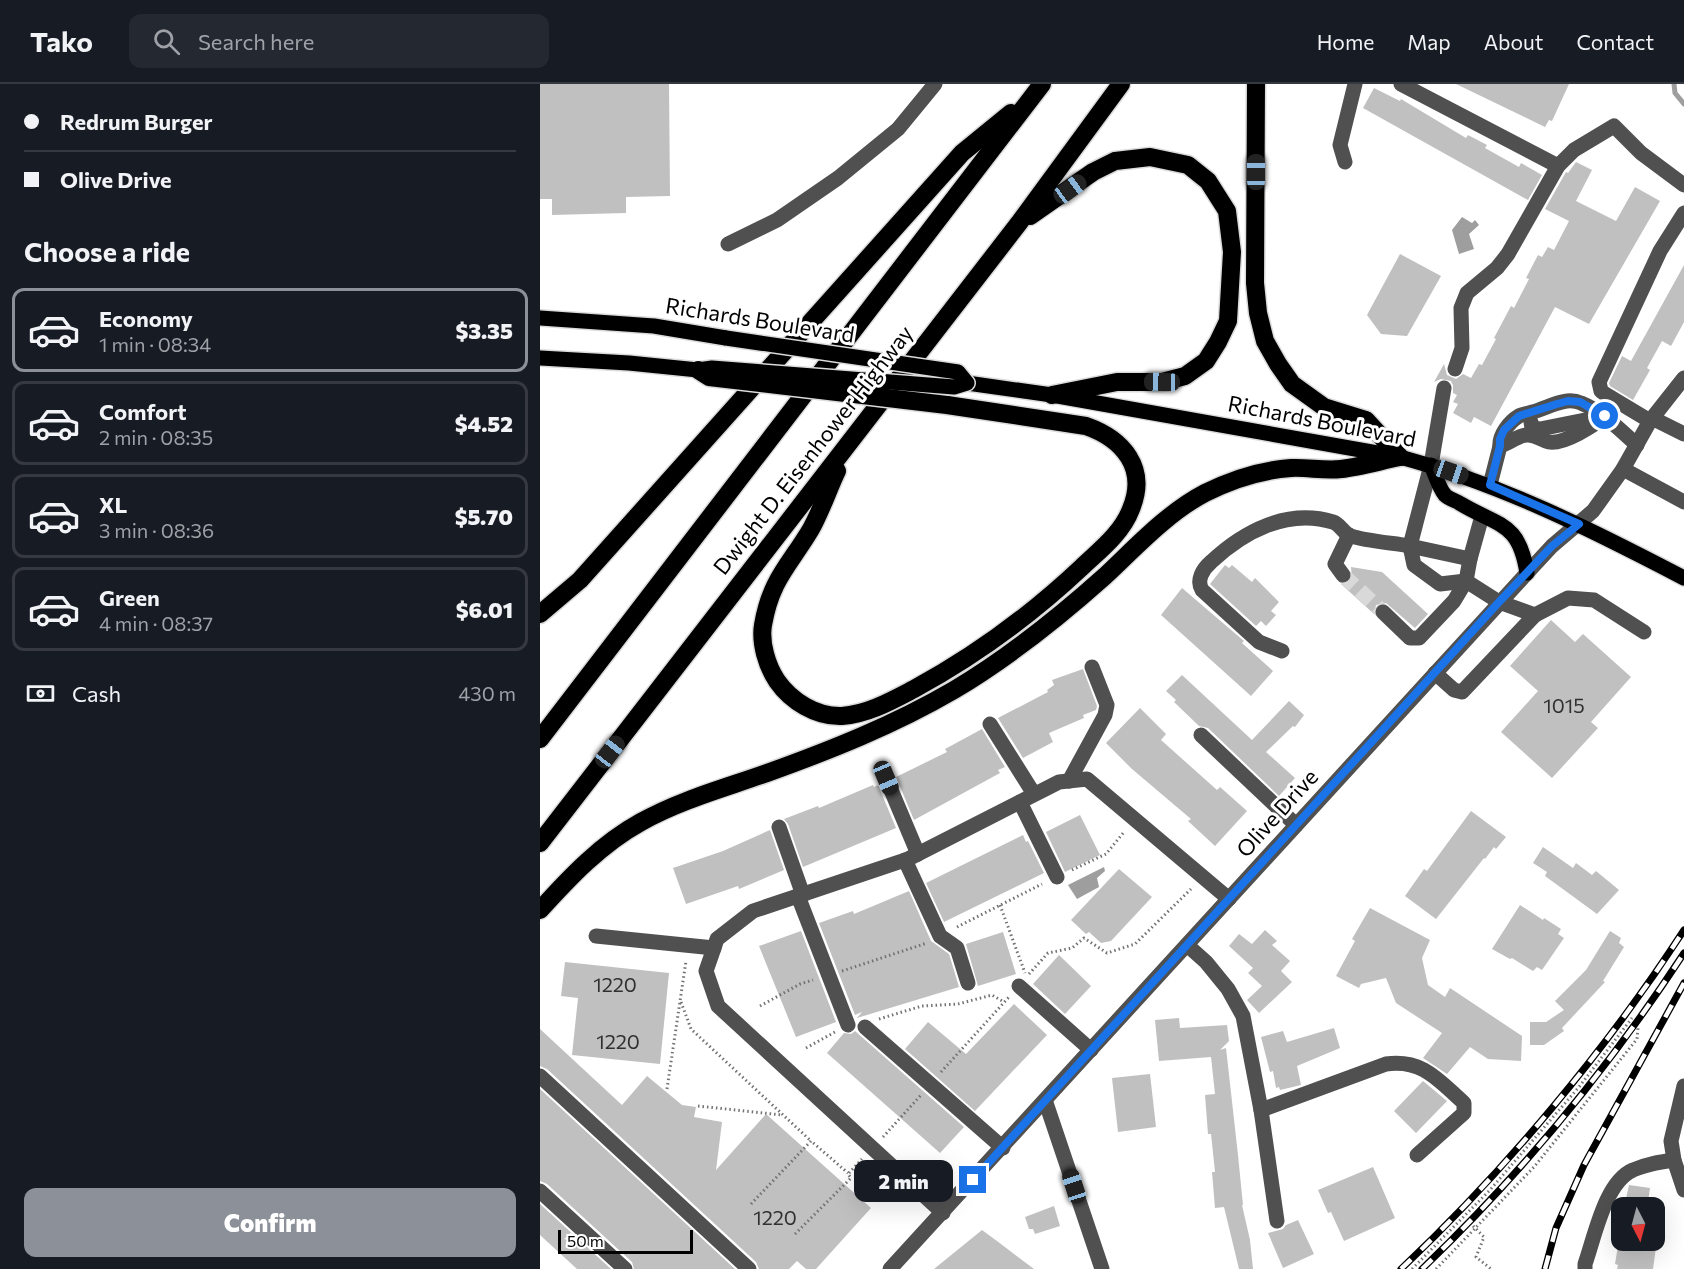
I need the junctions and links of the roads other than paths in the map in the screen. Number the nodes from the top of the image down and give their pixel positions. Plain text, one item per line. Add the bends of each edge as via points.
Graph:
1 (935, 84) edge
2 (1121, 84) edge
3 (1256, 84) edge
4 (1355, 84) edge
5 (1401, 84) edge
6 (1039, 88) edge
7 (1345, 162) dead end
8 (1558, 166) junction
9 (1684, 185) edge
10 (1684, 213) edge
11 (1018, 223) junction
12 (728, 244) dead end
13 (540, 318) edge
14 (540, 358) edge
15 (1455, 369) dead end
16 (698, 370) junction
17 (967, 383) junction
18 (1681, 385) edge
19 (1444, 388) dead end
20 (1052, 394) junction
21 (1534, 412) junction
22 (1605, 416) junction
23 (1651, 420) junction
24 (1684, 434) edge
25 (849, 442) junction
26 (1637, 445) junction
27 (1500, 446) junction
28 (1400, 457) junction
29 (1431, 465) junction
30 (1623, 469) junction
31 (1490, 485) junction
32 (1684, 502) edge
33 (1482, 516) junction
34 (1579, 524) junction
35 (1349, 535) junction
36 (1410, 546) junction
37 (1470, 559) junction
38 (1527, 573) junction
39 (1343, 575) dead end
40 (1684, 579) edge
41 (1466, 581) junction
42 (1499, 602) junction
43 (1383, 612) tunnel mouth
44 (540, 614) edge
45 (1534, 615) junction
46 (1644, 632) dead end
47 (1282, 651) dead end
48 (1092, 668) dead end
49 (1435, 673) junction
50 (990, 724) dead end
51 (1201, 735) dead end
52 (540, 739) edge
53 (886, 778) dead end
54 (1069, 781) junction
55 (1027, 798) junction
56 (1296, 825) junction
57 (779, 827) dead end
58 (540, 843) edge
59 (911, 857) junction
60 (1057, 877) dead end
61 (800, 895) junction
62 (1229, 899) junction
63 (540, 910) edge
64 (596, 936) dead end
65 (1186, 945) junction
66 (714, 948) junction
67 (1023, 981) road end
68 (968, 982) dead end
69 (848, 1025) dead end
70 (865, 1027) road end
71 (1091, 1050) junction
72 (540, 1076) edge
73 (1684, 1086) edge
74 (1045, 1100) junction
75 (1261, 1110) junction
76 (1003, 1148) junction
77 (1417, 1155) dead end
78 (1674, 1160) junction
79 (1684, 1190) edge
80 (540, 1191) edge
81 (943, 1213) junction
82 (1277, 1221) dead end
83 (625, 1269) edge
84 (749, 1269) edge
85 (890, 1269) edge
86 (1102, 1269) edge
87 (1585, 1269) edge

1 - 12 street via 898,129 838,178 777,220
2 - 11 highway, Dwight D. Eisenhower Highway
3 - 28 highway via 1255,283 1265,341 1292,384 1324,407 1366,420
4 - 7 street via 1340,145
5 - 8 street
6 - 44 highway via 962,153 580,580
6 - 52 highway, Dwight D. Eisenhower Highway
8 - 9 street via 1574,150 1614,126 1641,153
8 - 15 street via 1508,254 1467,293 1461,308 1462,348
10 - 23 street via 1659,251 1599,376 1599,386 1605,394
11 - 20 highway via 1093,171 1115,161 1150,157 1188,165 1208,181 1227,211 1232,252 1227,321 1206,361 1185,376 1162,382 1117,382
11 - 25 highway, Dwight D. Eisenhower Highway
13 - 17 main road, Richards Boulevard, bridge via 654,326 958,372
14 - 16 main road, Richards Boulevard
16 - 17 main road, Richards Boulevard, bridge via 954,387
16 - 25 highway, bridge via 710,377 1086,426 1101,431 1125,451 1133,464 1136,495 1113,538 1054,593 973,654 891,701 865,711 840,716 817,712 784,691 773,675 765,653 763,628 772,588 811,528
17 - 20 main road, Richards Boulevard
18 - 23 street, Olive Drive
19 - 29 street
20 - 28 main road, Richards Boulevard
21 - 22 street via 1568,401 1580,402
21 - 22 street via 1530,417 1532,428 1540,429
21 - 27 street via 1519,416 1504,430
22 - 26 street
22 - 27 street via 1583,432 1553,442 1531,435
23 - 24 street
23 - 26 street, Olive Drive
25 - 58 highway, Dwight D. Eisenhower Highway
26 - 30 street, Olive Drive
27 - 31 street
28 - 29 main road, Richards Boulevard
28 - 63 highway via 1340,469 1265,471 1204,494 1173,515 1022,645 954,689 885,727 640,822 579,868
29 - 31 main road, Richards Boulevard
29 - 33 main road via 1445,495
29 - 36 street
30 - 32 street
30 - 34 street, Olive Drive via 1593,512
31 - 34 main road, Richards Boulevard
33 - 37 street
33 - 38 main road via 1503,525 1517,538
34 - 38 street, Olive Drive
34 - 40 main road, Richards Boulevard
35 - 36 street
35 - 39 street via 1335,564
35 - 47 street via 1336,522 1322,519 1276,521 1255,529 1205,568 1200,578 1202,590 1259,642
36 - 37 street
36 - 41 street via 1414,565 1440,584
37 - 41 street
38 - 42 street, Olive Drive
41 - 42 street
41 - 43 street via 1454,601 1419,638 1410,638
42 - 45 street
42 - 49 street, Olive Drive
45 - 46 street via 1568,598 1594,600
45 - 49 street via 1462,692
48 - 54 street via 1107,705 1105,715
49 - 56 street, Olive Drive
50 - 55 street
51 - 56 street
53 - 59 street
54 - 55 street
54 - 62 street via 1087,779
55 - 59 street
55 - 60 street
56 - 62 street, Olive Drive
57 - 61 street
59 - 61 street
59 - 68 street via 940,936 957,948
61 - 66 street via 753,911 717,939
61 - 69 street
62 - 65 street, Olive Drive
64 - 66 street
65 - 71 street, Olive Drive
65 - 75 street via 1221,980 1243,1016
66 - 81 street via 706,971 718,1006
67 - 71 street
70 - 76 street
71 - 74 street, Olive Drive
72 - 84 street
73 - 78 street via 1671,1141
74 - 76 street, Olive Drive
74 - 86 street
75 - 77 street via 1401,1062 1428,1071 1464,1103 1464,1113
75 - 82 street
76 - 81 street, Olive Drive
78 - 79 street
78 - 87 street via 1631,1170 1618,1181 1610,1192
80 - 83 street
81 - 85 street, Olive Drive

